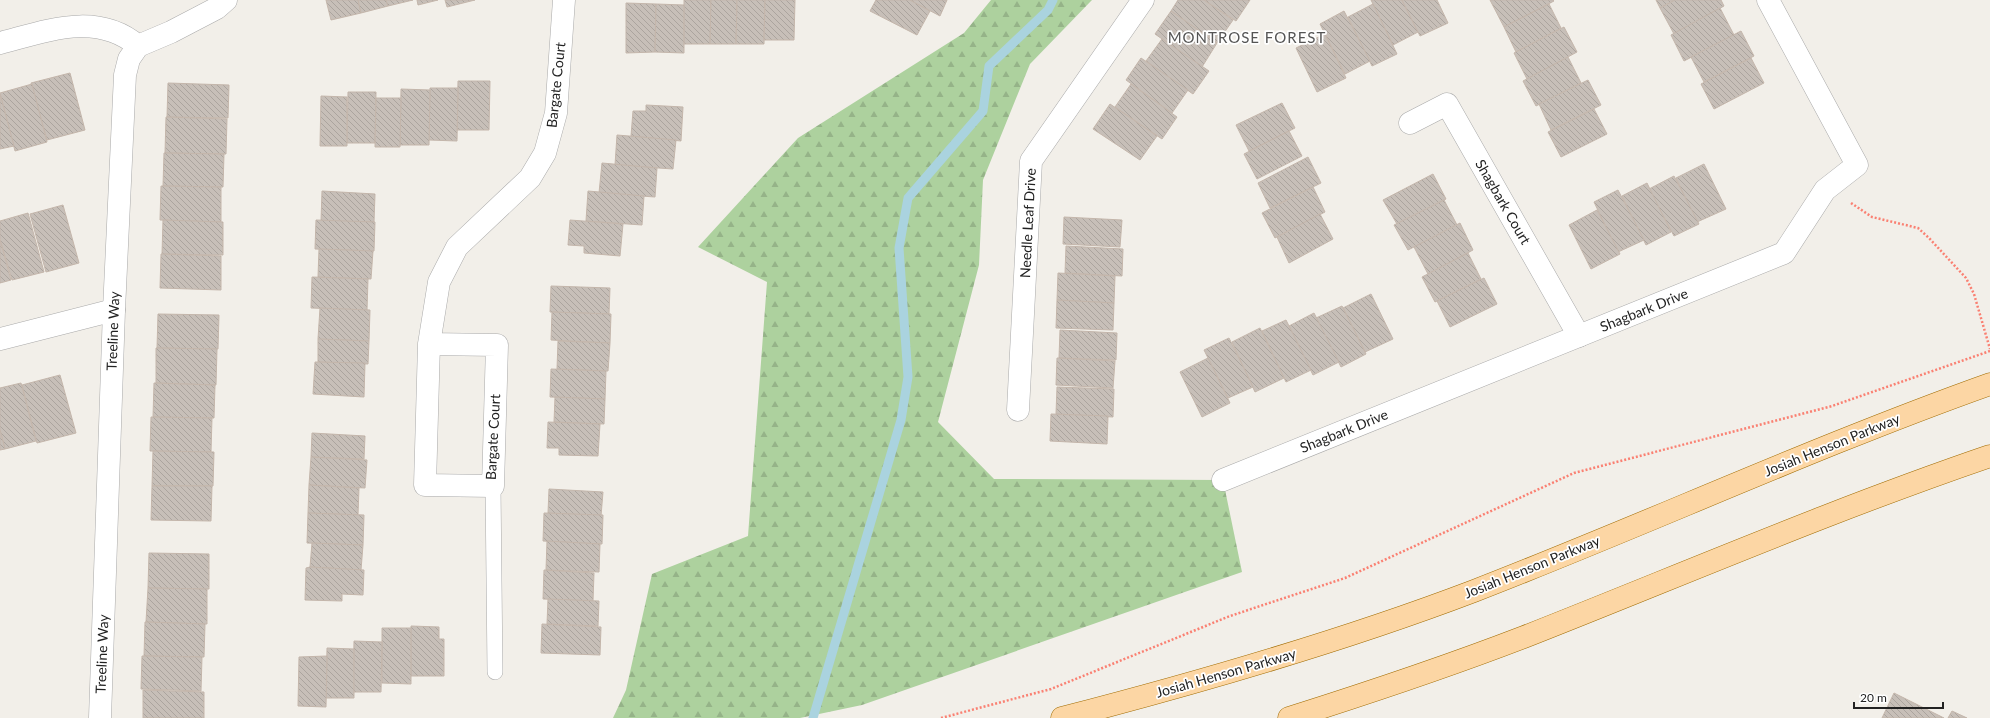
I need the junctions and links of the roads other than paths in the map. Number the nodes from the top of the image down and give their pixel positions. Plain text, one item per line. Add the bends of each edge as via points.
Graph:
1 (226, 0) edge
2 (564, 0) edge
3 (1143, 0) edge
4 (1768, 0) edge
5 (0, 43) edge
6 (138, 46) junction
7 (1410, 123) dead end
8 (114, 310) junction
9 (1579, 336) junction
10 (0, 339) edge
11 (429, 344) junction
12 (1990, 384) edge
13 (1018, 410) dead end
14 (1990, 456) edge
15 (1223, 480) dead end
16 (493, 486) junction
17 (495, 672) dead end
18 (100, 718) edge
19 (1062, 718) edge
20 (1289, 718) edge

1 - 6 street via 217,8
2 - 11 street, Bargate Court via 556,113 545,153 530,178 457,247 439,282
3 - 13 street, Needle Leaf Drive via 1031,161
4 - 9 street, Shagbark Drive via 1856,165 1825,190 1784,253
5 - 6 street via 62,27 94,26 113,30
6 - 8 street, Treeline Way via 129,59 125,75
7 - 9 street, Shagbark Court via 1447,104
8 - 10 street
8 - 18 street, Treeline Way
9 - 15 street, Shagbark Drive
11 - 16 street, Bargate Court via 425,485
11 - 16 street, Bargate Court via 497,345
12 - 19 main road, Josiah Henson Parkway via 1444,602 1257,664
14 - 20 main road via 1838,511 1450,665
16 - 17 lane

